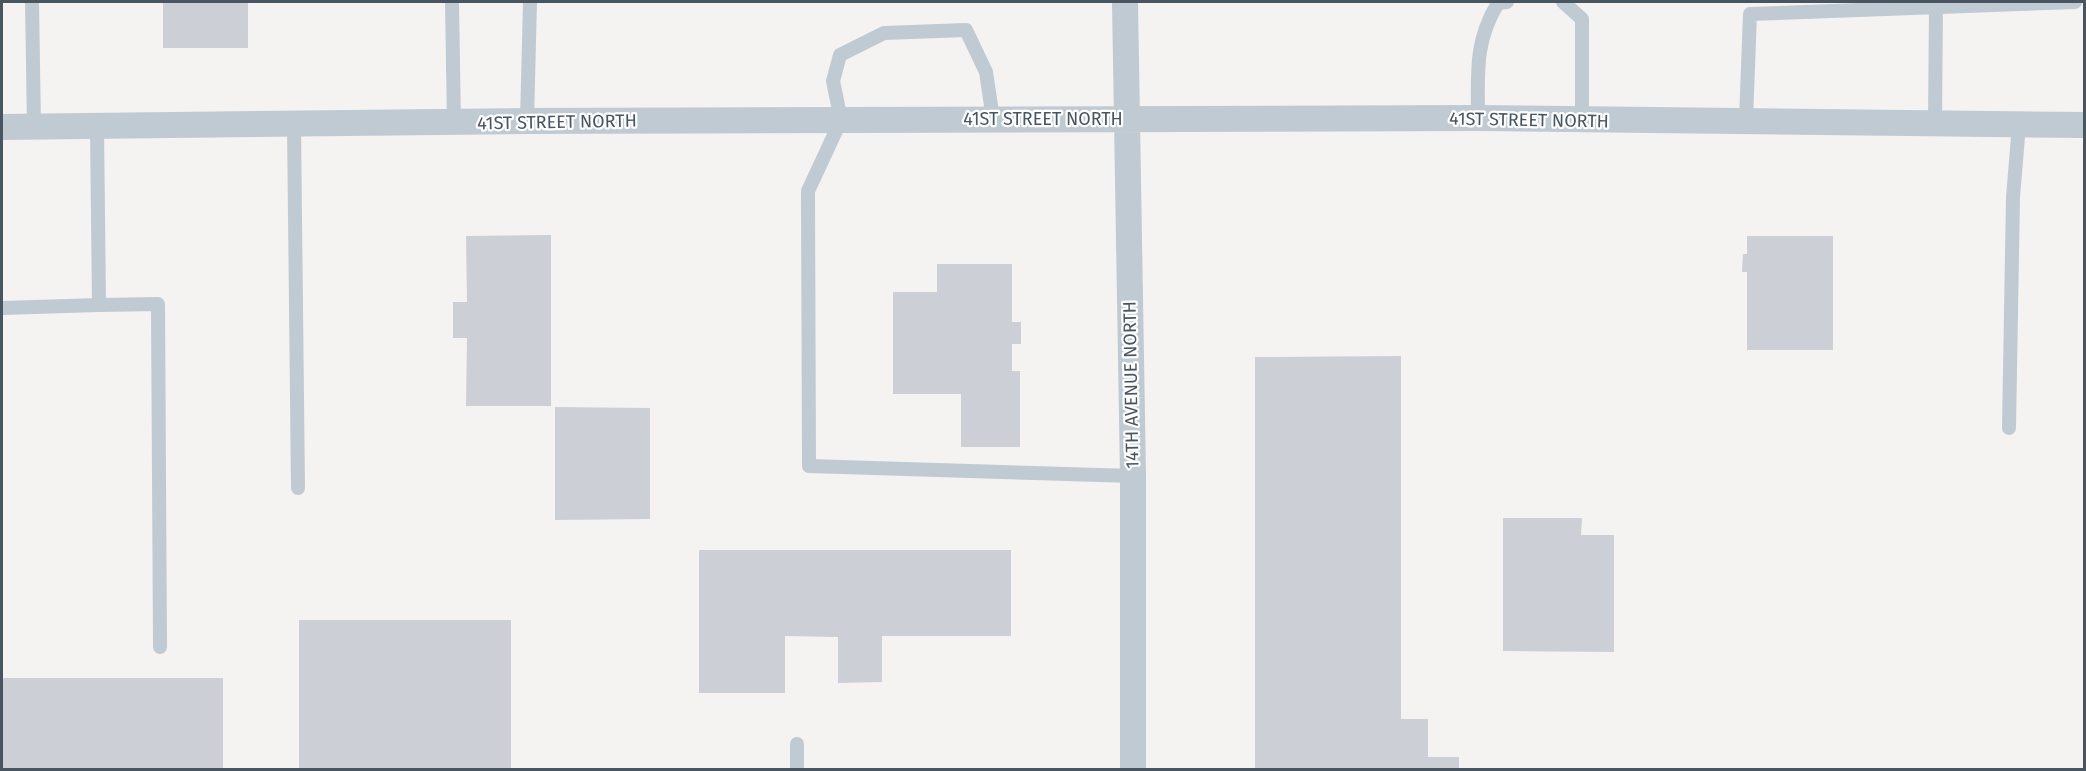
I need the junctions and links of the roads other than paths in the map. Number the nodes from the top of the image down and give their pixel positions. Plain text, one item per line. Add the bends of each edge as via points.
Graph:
1 (32, 2) edge
2 (452, 2) edge
3 (530, 2) edge
4 (1125, 2) edge
5 (1507, 2) edge
6 (1563, 2) edge
7 (2074, 2) edge
8 (1936, 4) edge
9 (1802, 6) edge
10 (1478, 118) junction
11 (993, 119) junction
12 (1128, 119) junction
13 (842, 120) junction
14 (1746, 120) junction
15 (528, 121) junction
16 (1582, 121) junction
17 (454, 124) junction
18 (1935, 124) junction
19 (2085, 124) edge
20 (294, 125) junction
21 (2019, 125) junction
22 (97, 126) junction
23 (2, 127) edge
24 (34, 127) junction
25 (99, 305) junction
26 (2, 308) edge
27 (2009, 428) dead end
28 (1133, 476) junction
29 (298, 488) dead end
30 (160, 647) dead end
31 (797, 744) dead end
32 (798, 770) edge
33 (1133, 770) edge

1 - 24 lane
2 - 17 lane
3 - 15 lane
4 - 12 street, 14TH AVENUE NORTH
5 - 10 lane via 1498,3 1485,24 1478,63
6 - 16 lane via 1582,19
7 - 8 lane
8 - 9 lane
8 - 18 lane
9 - 14 lane via 1750,14
10 - 12 street, 41ST STREET NORTH
10 - 16 street, 41ST STREET NORTH
11 - 12 street, 41ST STREET NORTH
11 - 13 street, 41ST STREET NORTH
11 - 13 lane via 986,72 966,30 884,33 840,55 833,81
12 - 28 street, 14TH AVENUE NORTH
13 - 15 street, 41ST STREET NORTH
13 - 28 lane via 808,191 809,466
14 - 16 street, 41ST STREET NORTH
14 - 18 street, 41ST STREET NORTH
15 - 17 street, 41ST STREET NORTH
17 - 20 street, 41ST STREET NORTH
18 - 21 street, 41ST STREET NORTH
19 - 21 street, 41ST STREET NORTH
20 - 22 street, 41ST STREET NORTH
20 - 29 lane
21 - 27 lane via 2013,197
22 - 24 street, 41ST STREET NORTH
22 - 25 lane
23 - 24 street, 41ST STREET NORTH
25 - 26 lane
25 - 30 lane via 158,304
28 - 33 street, 14TH AVENUE NORTH
31 - 32 lane

